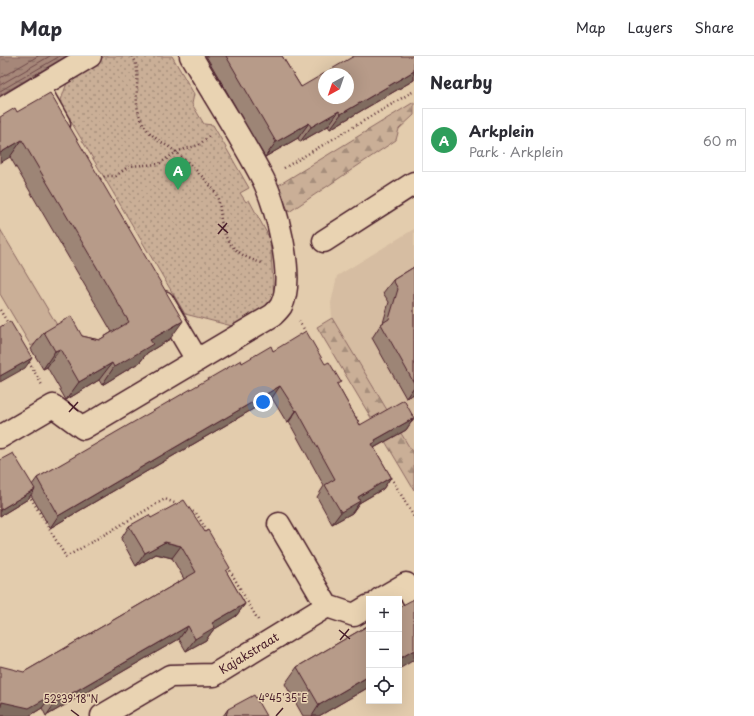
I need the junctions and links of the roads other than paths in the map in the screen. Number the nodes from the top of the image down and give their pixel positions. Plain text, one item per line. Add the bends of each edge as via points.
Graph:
1 (90, 56) edge
2 (191, 56) edge
3 (38, 87) junction
4 (0, 110) edge
5 (69, 142) edge
6 (414, 183) edge
7 (324, 241) dead end
8 (153, 285) edge
9 (197, 360) junction
10 (0, 437) edge
11 (279, 524) dead end
12 (385, 596) edge
13 (414, 599) edge
14 (327, 606) junction
15 (366, 608) edge
16 (102, 716) edge

1 - 3 street
2 - 9 street via 264,180 281,231 285,265 284,295 281,306 273,315
3 - 4 street
3 - 5 street
6 - 7 street
8 - 9 street
9 - 10 street via 83,428 53,406
11 - 14 street
12 - 13 street via 406,584
14 - 15 street via 354,615
14 - 16 street, Kajakstraat via 214,675 170,676

